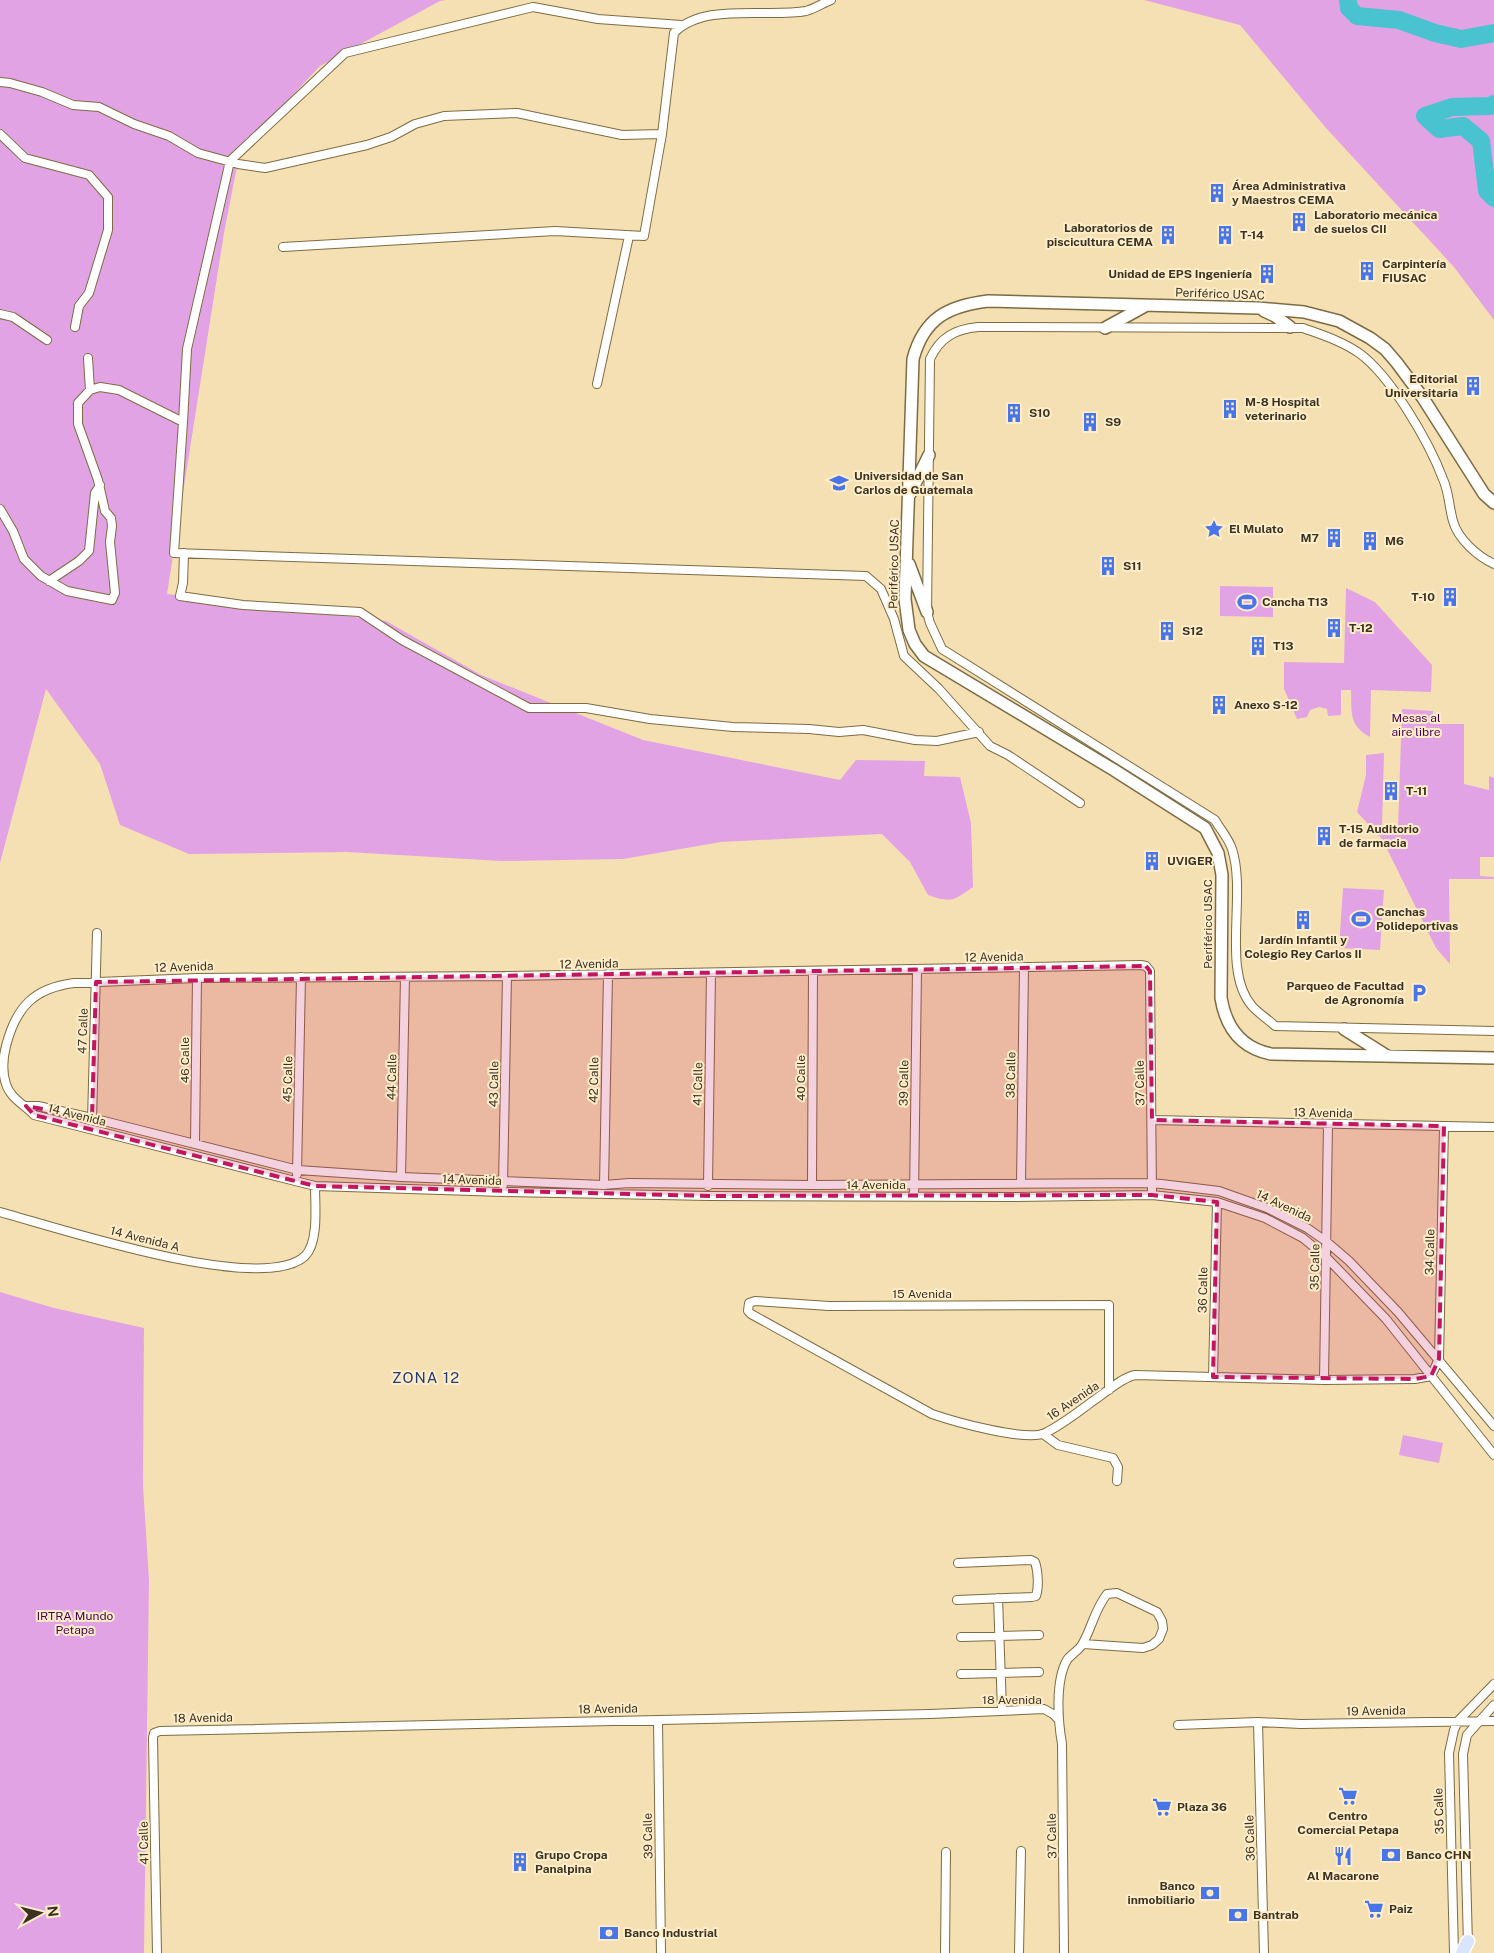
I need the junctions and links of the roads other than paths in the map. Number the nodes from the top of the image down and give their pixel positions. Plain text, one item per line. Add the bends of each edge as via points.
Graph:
1 (831, 0) edge
2 (681, 25) junction
3 (0, 82) edge
4 (0, 134) edge
5 (662, 134) junction
6 (230, 161) junction
7 (629, 236) junction
8 (283, 247) dead end
9 (1146, 305) junction
10 (1258, 308) junction
11 (0, 314) edge
12 (75, 327) dead end
13 (1105, 328) junction
14 (1290, 328) junction
15 (47, 340) dead end
16 (88, 358) dead end
17 (597, 384) dead end
18 (90, 390) junction
19 (183, 422) junction
20 (929, 455) junction
21 (100, 485) junction
22 (909, 498) junction
23 (1494, 503) edge
24 (0, 508) edge
25 (184, 553) junction
26 (907, 557) junction
27 (1494, 564) edge
28 (49, 581) junction
29 (927, 612) junction
30 (979, 732) junction
31 (1080, 803) dead end
32 (97, 934) dead end
33 (1024, 968) junction
34 (917, 970) junction
35 (1150, 971) joint
36 (813, 972) junction
37 (711, 973) junction
38 (608, 974) junction
39 (507, 976) junction
40 (301, 977) junction
41 (405, 977) junction
42 (197, 978) junction
43 (96, 982) junction
44 (1344, 1029) junction
45 (1494, 1031) edge
46 (1387, 1056) junction
47 (1494, 1058) edge
48 (26, 1106) junction
49 (92, 1118) junction
50 (1152, 1120) junction
51 (1328, 1124) junction
52 (1444, 1126) junction
53 (1494, 1127) edge
54 (92, 1130) junction
55 (195, 1143) junction
56 (298, 1170) junction
57 (401, 1177) junction
58 (503, 1180) junction
59 (297, 1181) junction
60 (708, 1183) junction
61 (1021, 1183) junction
62 (914, 1184) junction
63 (1153, 1184) junction
64 (604, 1185) junction
65 (812, 1185) junction
66 (315, 1186) junction
67 (503, 1192) junction
68 (1152, 1195) junction
69 (708, 1196) junction
70 (914, 1196) junction
71 (1217, 1202) junction
72 (0, 1212) edge
73 (1327, 1242) junction
74 (1327, 1258) junction
75 (751, 1314) joint
76 (1439, 1359) junction
77 (1431, 1376) junction
78 (1213, 1377) junction
79 (1324, 1380) junction
80 (1109, 1390) junction
81 (1494, 1426) edge
82 (1043, 1434) junction
83 (1494, 1455) edge
84 (1117, 1481) dead end
85 (958, 1563) dead end
86 (998, 1598) junction
87 (957, 1600) dead end
88 (1039, 1635) dead end
89 (1000, 1636) junction
90 (961, 1637) dead end
91 (1083, 1644) junction
92 (1039, 1672) dead end
93 (1001, 1673) junction
94 (961, 1674) dead end
95 (1494, 1684) edge
96 (1494, 1705) edge
97 (1002, 1710) junction
98 (1058, 1719) junction
99 (658, 1720) junction
100 (1458, 1721) junction
101 (1478, 1721) junction
102 (1258, 1722) junction
103 (1494, 1722) edge
104 (1178, 1725) dead end
105 (154, 1734) joint
106 (1021, 1851) dead end
107 (946, 1852) dead end
108 (1468, 1947) edge
109 (158, 1953) edge
110 (661, 1953) edge
111 (945, 1953) edge
112 (1019, 1953) edge
113 (1064, 1953) edge
114 (1264, 1953) edge
115 (1454, 1953) edge
116 (1462, 1953) edge

1 - 2 street via 806,10 702,16
2 - 5 street via 674,32
2 - 6 street via 598,19 533,7 345,52
3 - 6 street via 42,92 73,105 99,108 169,136 198,153
4 - 12 street via 25,158 89,175 108,197 108,230 89,293 78,306
5 - 6 street via 622,135 517,112 444,116 415,124 375,142 265,168
5 - 7 street via 644,236
6 - 19 street via 187,348
7 - 8 street via 555,231
7 - 17 street
9 - 10 street, Periférico USAC
9 - 13 street
9 - 22 street, Periférico USAC via 988,301 955,307 944,313 924,332 913,360
10 - 14 street
10 - 23 street, Periférico USAC via 1304,312 1339,321 1385,349 1398,362 1484,494
11 - 15 street via 13,317
13 - 14 street
13 - 20 street via 978,326 949,335 930,359
14 - 27 street via 1303,328 1333,340 1356,351 1375,366 1417,427 1443,478 1457,531 1472,549
16 - 18 street
18 - 19 street via 100,387 119,390
18 - 21 street via 78,403 78,424
19 - 25 street via 174,553
20 - 22 street
20 - 29 street
21 - 28 street via 95,494 90,551
21 - 28 street via 105,512 111,518 112,526 110,542 115,593 112,600 67,591
22 - 26 street, Periférico USAC
24 - 28 street via 24,559
25 - 30 street via 180,596 360,612 402,640 529,708 586,708 650,719 733,727 839,732 863,730 938,742
25 - 30 street via 866,576 881,589 894,619 904,656
26 - 29 street
26 - 46 street, Periférico USAC via 905,599 909,630 924,656 1205,828 1218,853 1222,875 1221,998 1227,1021 1240,1040 1260,1052 1271,1054
29 - 44 street via 942,649 1215,820 1232,848 1238,884 1236,967 1241,988 1252,1006 1275,1026
30 - 31 street via 990,746
32 - 43 street, 47 Calle
33 - 34 street, 12 Avenida
33 - 35 street, 12 Avenida via 1141,965
33 - 61 street, 38 Calle
34 - 36 street, 12 Avenida
34 - 62 street, 39 Calle
35 - 50 street, 37 Calle
36 - 37 street, 12 Avenida
36 - 65 street, 40 Calle
37 - 38 street, 12 Avenida
37 - 60 street, 41 Calle
38 - 39 street, 12 Avenida
38 - 64 street, 42 Calle
39 - 41 street, 12 Avenida
39 - 58 street, 43 Calle
40 - 41 street, 12 Avenida
40 - 42 street, 12 Avenida
40 - 56 street, 45 Calle
41 - 57 street, 44 Calle
42 - 43 street, 12 Avenida
42 - 55 street, 46 Calle
43 - 48 street, 12 Avenida via 58,985 44,990 20,1011 10,1033 3,1070 9,1092
43 - 49 street, 47 Calle
44 - 45 street
44 - 46 street
46 - 47 street, Periférico USAC
48 - 49 street, 14 Avenida
48 - 54 street, 14 Avenida via 34,1115
49 - 54 street, 47 Calle
49 - 55 street, 14 Avenida
50 - 51 street, 13 Avenida
50 - 63 street, 37 Calle
51 - 52 street, 13 Avenida
51 - 73 street, 35 Calle
52 - 53 street, 13 Avenida
52 - 76 street, 34 Calle
54 - 59 street, 14 Avenida
55 - 56 street, 14 Avenida
56 - 57 street, 14 Avenida
56 - 59 street, 45 Calle
57 - 58 street, 14 Avenida
58 - 64 street, 14 Avenida
58 - 67 street, 43 Calle
59 - 66 street, 14 Avenida
60 - 64 street, 14 Avenida
60 - 65 street, 14 Avenida
60 - 69 street, 41 Calle
61 - 62 street, 14 Avenida
61 - 63 street, 14 Avenida
62 - 65 street, 14 Avenida
62 - 70 street, 39 Calle
63 - 68 street, 37 Calle
63 - 73 street, 14 Avenida via 1219,1191 1267,1208
66 - 67 street, 14 Avenida
66 - 72 street, 14 Avenida A via 312,1244 303,1257 288,1265 268,1269 171,1258
67 - 69 street, 14 Avenida
68 - 70 street, 14 Avenida
68 - 71 street, 14 Avenida
69 - 70 street, 14 Avenida
71 - 74 street, 14 Avenida via 1265,1218 1303,1238
71 - 78 street, 36 Calle
73 - 74 street, 35 Calle
73 - 76 street, 14 Avenida
74 - 77 street, 14 Avenida via 1386,1319
74 - 79 street, 35 Calle
75 - 80 street, 15 Avenida via 749,1303 755,1301 829,1306 1109,1305
75 - 82 street, 16 Avenida via 932,1414 983,1428
76 - 77 street, 34 Calle
76 - 81 street, 14 Avenida
77 - 79 street, 16 Avenida
77 - 83 street, 14 Avenida
78 - 79 street, 16 Avenida
78 - 80 street, 16 Avenida via 1135,1374
80 - 82 street, 16 Avenida
82 - 84 street via 1058,1445 1113,1458 1118,1467
85 - 86 street via 1035,1562 1036,1596
86 - 87 street
86 - 89 street
88 - 89 street
89 - 90 street
89 - 93 street
91 - 91 street, 37 Calle via 1106,1594 1117,1593 1147,1607 1157,1612 1162,1621 1159,1639 1143,1648
91 - 98 street, 37 Calle via 1068,1660 1062,1677
92 - 93 street
93 - 94 street
93 - 97 street
95 - 100 street, 35 Calle
96 - 101 street, 35 Calle
97 - 98 street, 18 Avenida via 1044,1709
97 - 99 street, 18 Avenida
98 - 113 street, 37 Calle via 1062,1744
99 - 105 street, 18 Avenida via 214,1729
99 - 110 street, 39 Calle
100 - 101 street, 19 Avenida
100 - 102 street, 19 Avenida
100 - 115 street, 35 Calle via 1449,1752
101 - 103 street, 19 Avenida
101 - 108 street, 35 Calle via 1467,1735 1463,1754
102 - 104 street, 19 Avenida
102 - 114 street, 36 Calle
105 - 109 street, 41 Calle
106 - 112 street
107 - 111 street
108 - 116 main road

